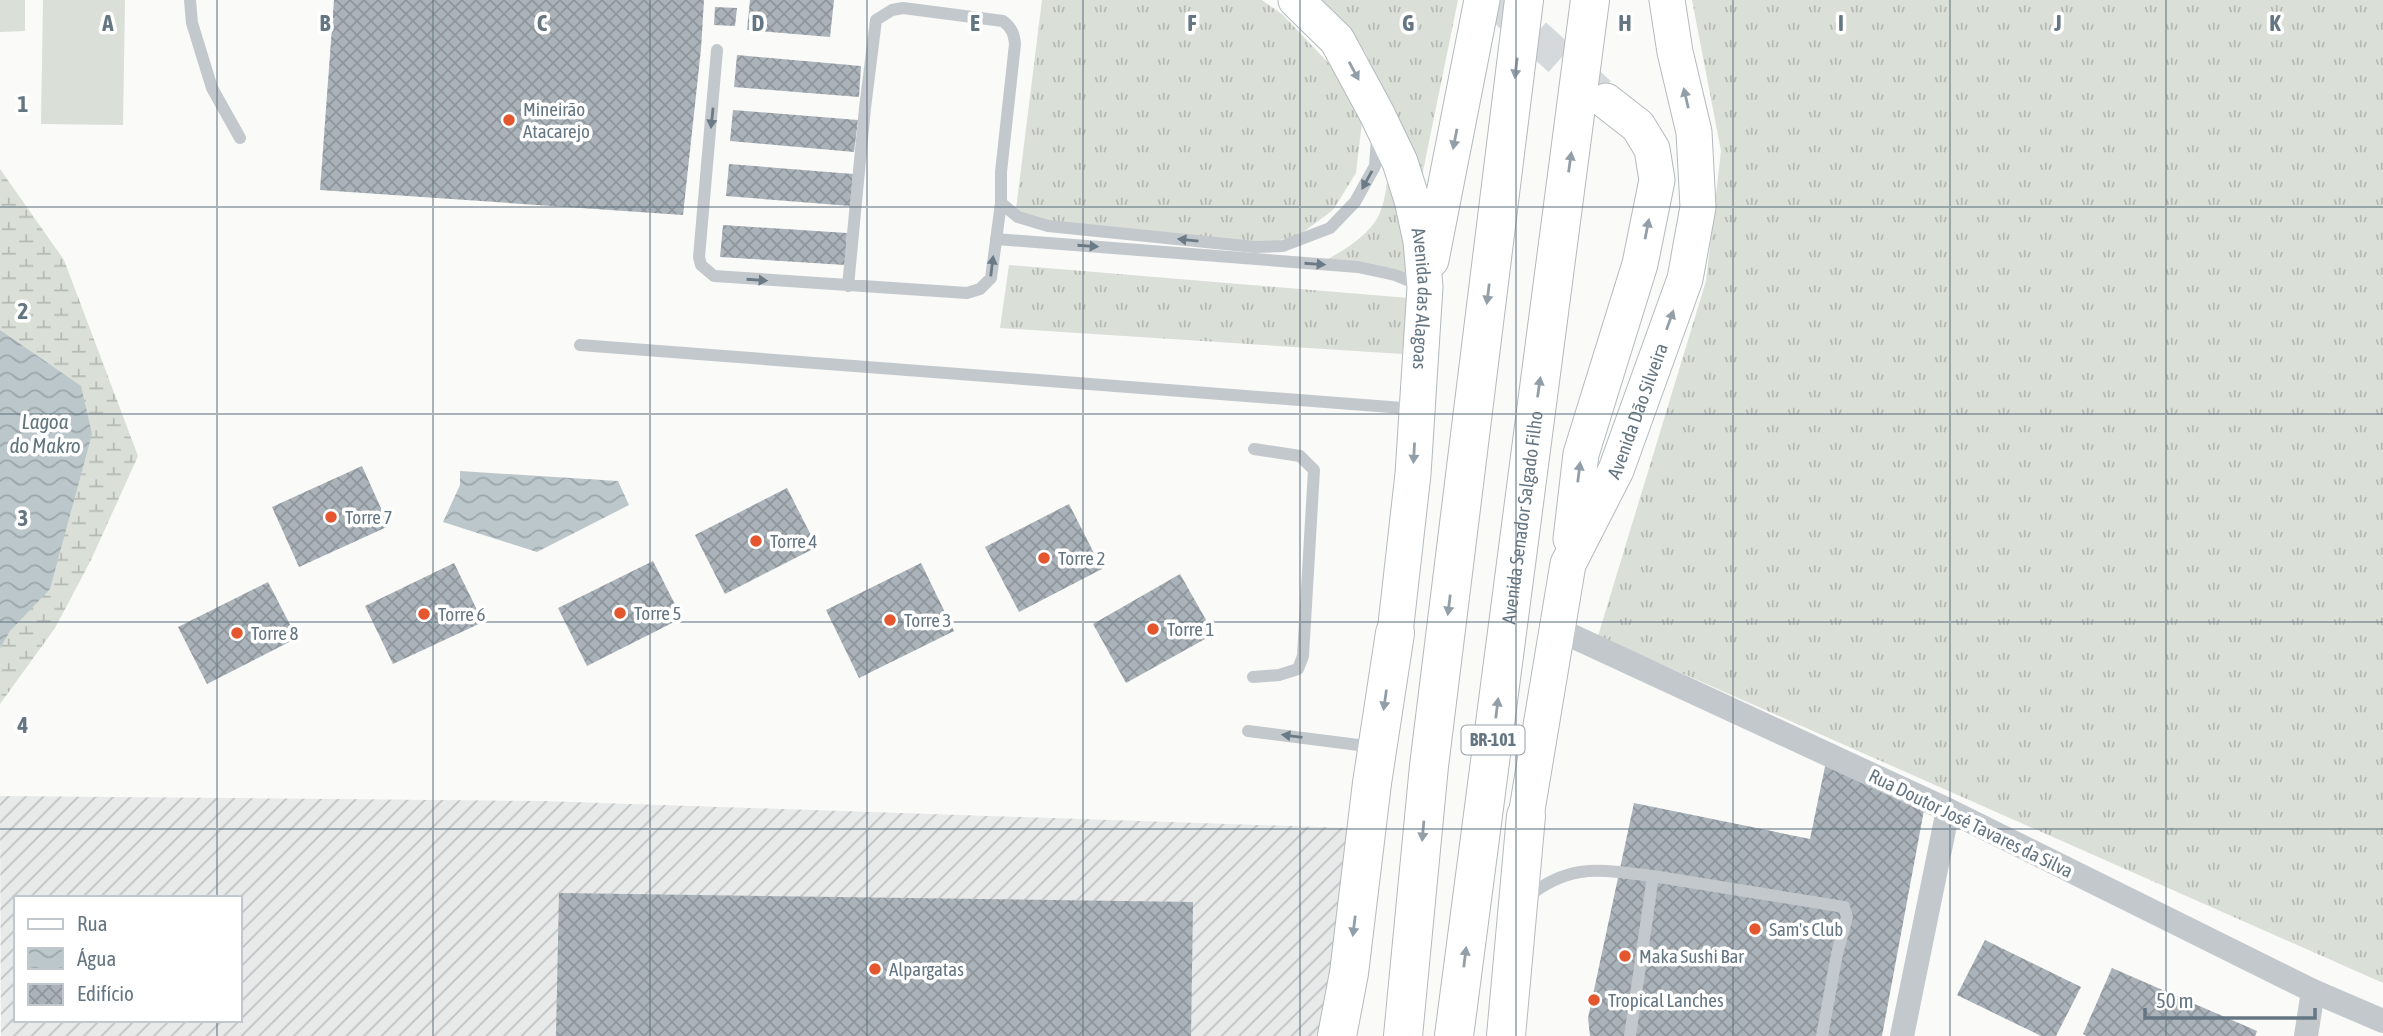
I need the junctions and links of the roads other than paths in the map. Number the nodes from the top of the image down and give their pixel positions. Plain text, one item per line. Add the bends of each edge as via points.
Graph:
1 (190, 0) edge
2 (1296, 0) edge
3 (1337, 0) edge
4 (1482, 0) edge
5 (1524, 0) edge
6 (1590, 0) edge
7 (1667, 0) edge
8 (1337, 40) junction
9 (717, 50) dead end
10 (1606, 101) tunnel mouth
11 (1377, 114) junction
12 (240, 138) dead end
13 (1001, 203) junction
14 (996, 239) junction
15 (848, 286) junction
16 (1425, 287) junction
17 (580, 345) dead end
18 (1416, 409) junction
19 (1254, 449) dead end
20 (1568, 564) junction
21 (1556, 629) junction
22 (1395, 633) joint
23 (1253, 677) dead end
24 (1248, 731) dead end
25 (1378, 747) junction
26 (1948, 810) junction
27 (1526, 816) joint
28 (1653, 876) junction
29 (1517, 905) junction
30 (2313, 990) junction
31 (2383, 1021) edge
32 (1404, 1030) edge
33 (1455, 1031) edge
34 (1337, 1036) edge
35 (1506, 1036) edge
36 (1630, 1036) edge
37 (1822, 1036) edge
38 (1902, 1036) edge
39 (2306, 1036) edge

1 - 12 lane via 192,23 212,88
2 - 8 main road, Avenida das Alagoas
3 - 8 main road via 1333,8
4 -> 16 main road
5 -> 32 main road, BR-101 via 1429,766
33 -> 6 main road, Avenida Senador Salgado Filho / BR-101
20 -> 7 main road, Avenida Dão Silveira via 1616,470 1685,279 1698,207 1694,132
8 -> 11 main road, Avenida das Alagoas
9 -> 15 lane via 701,265 714,276
20 -> 10 main road via 1581,454 1640,264 1657,180 1652,149 1638,126
11 -> 13 lane via 1375,166 1355,202 1330,228 1283,246 1048,226 1018,217
11 - 16 main road, Avenida das Alagoas via 1412,201
13 - 14 lane
13 - 15 lane via 1015,44 1011,27 1003,21 892,10 876,20
15 -> 14 lane via 967,293 980,289 991,278
14 -> 16 lane via 1358,267
16 - 18 main road, Avenida das Alagoas
17 - 18 lane
18 -> 22 main road, Avenida das Alagoas
19 - 23 lane via 1300,456 1314,470 1303,656 1298,669
20 - 21 main road, Avenida Dão Silveira
21 - 26 street, Rua Doutor José Tavares da Silva
21 - 27 main road, Avenida Dão Silveira
22 -> 25 main road
25 -> 24 lane
25 -> 34 main road
26 - 30 street, Rua Doutor José Tavares da Silva
26 - 38 street
27 - 29 main road
28 - 29 lane via 1579,871 1545,883
28 - 36 lane
28 - 37 lane via 1844,907 1846,917
29 - 35 main road
30 - 31 street, Rua Doutor José Tavares da Silva
30 - 39 street

